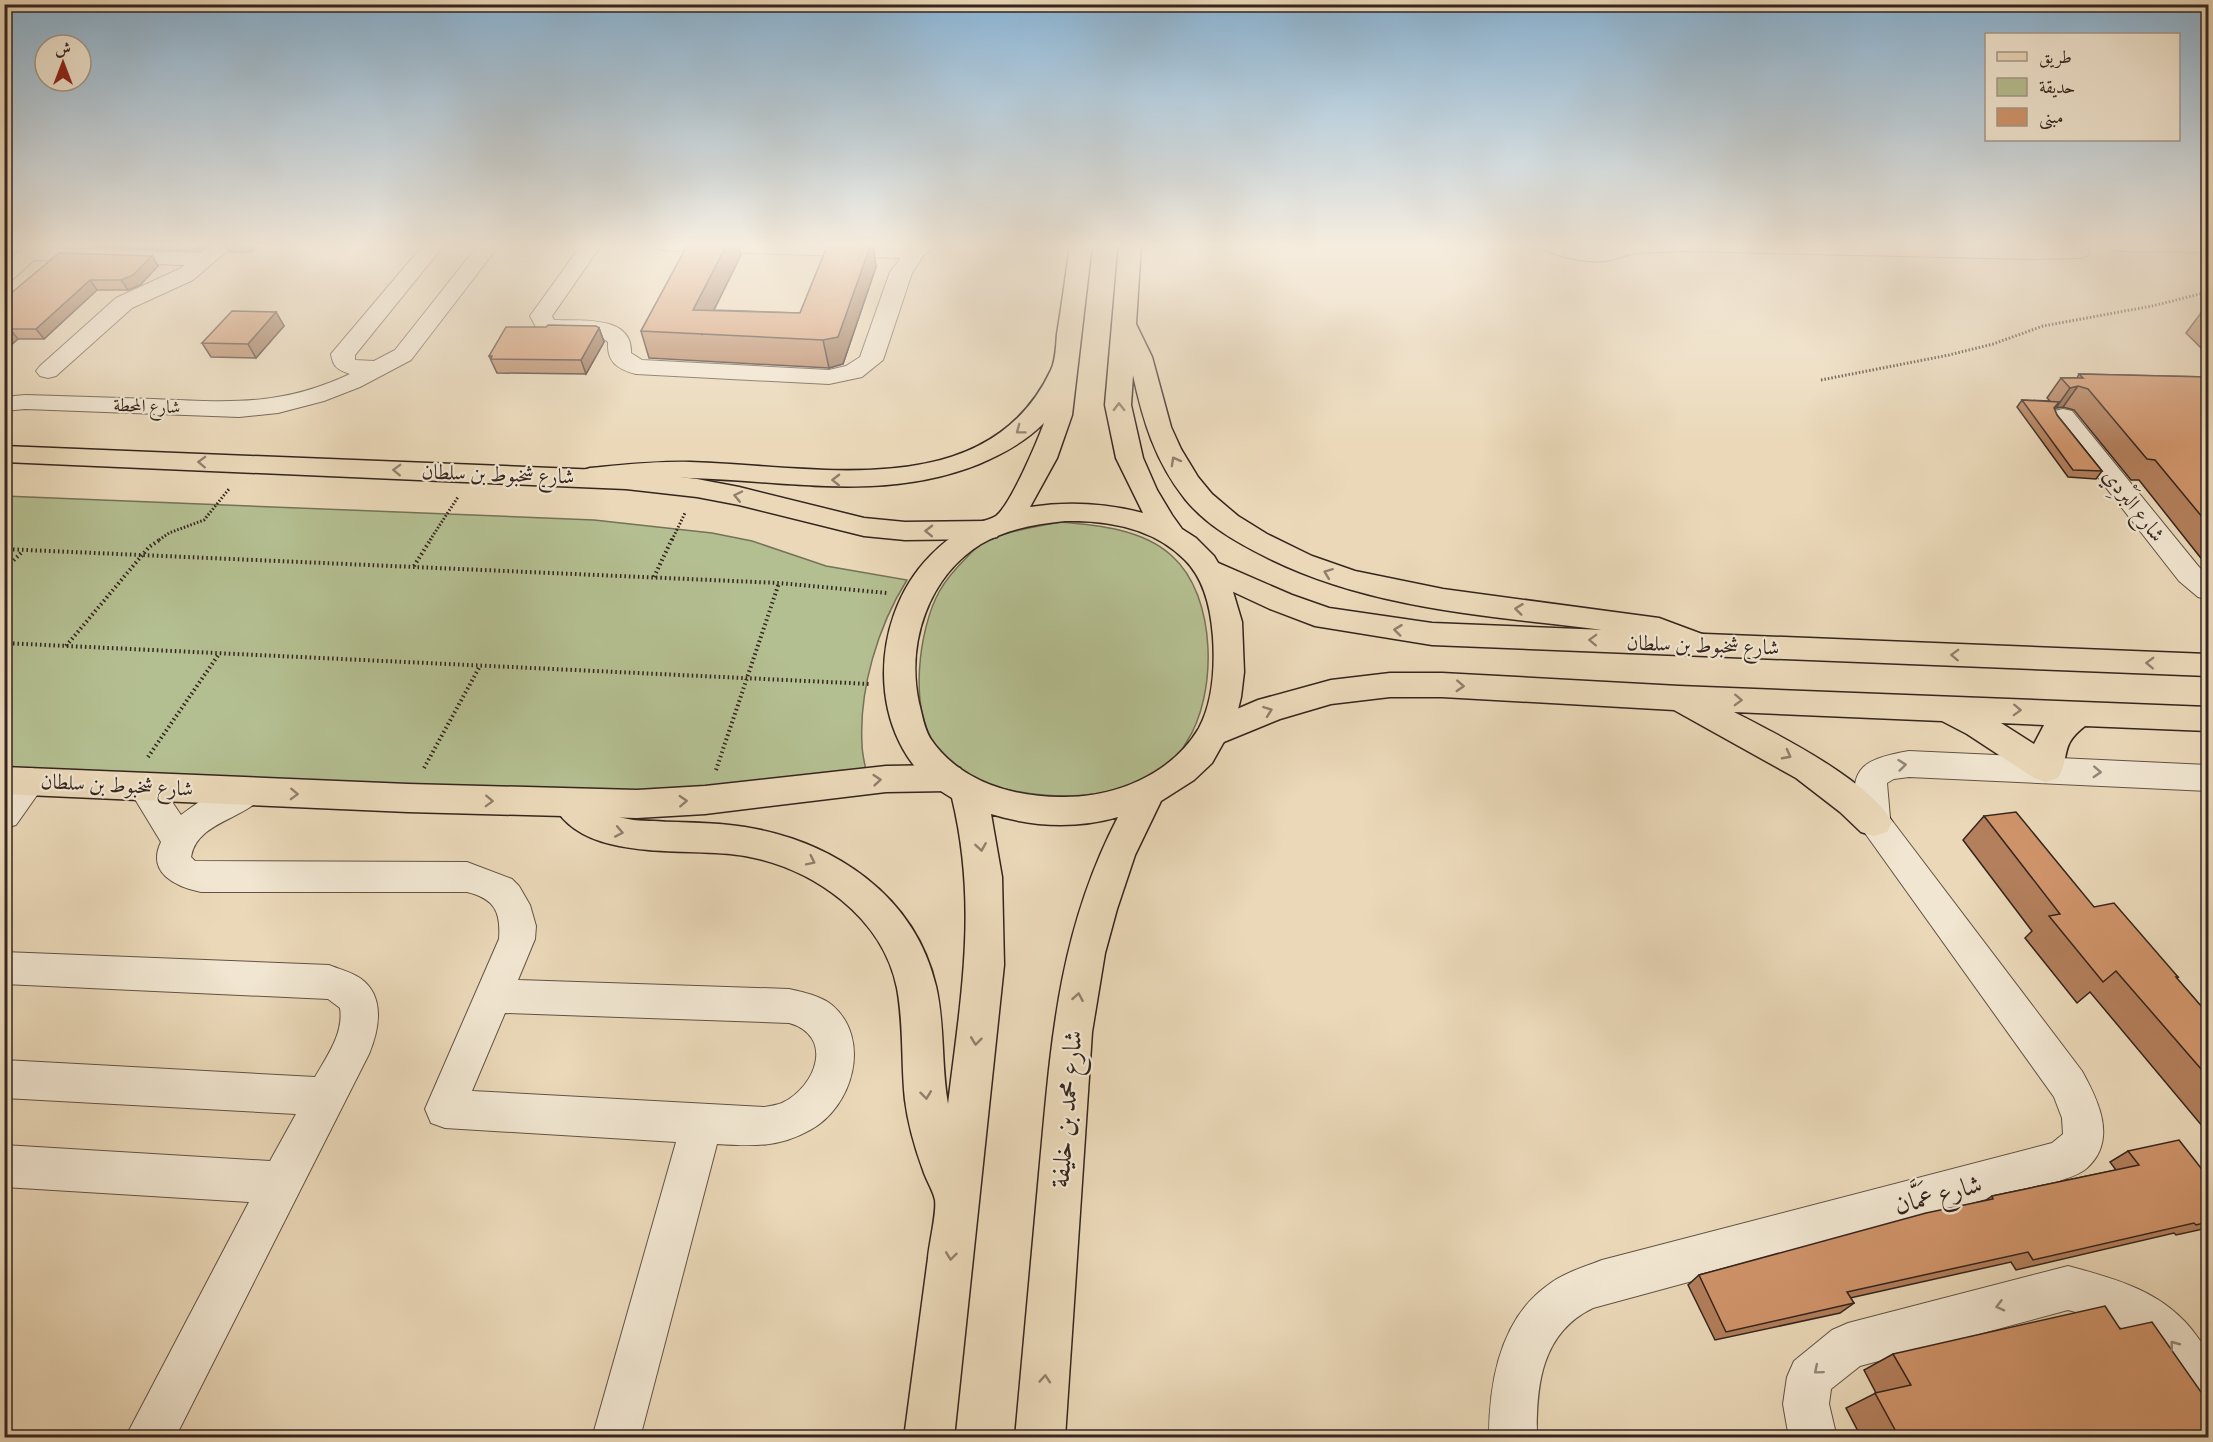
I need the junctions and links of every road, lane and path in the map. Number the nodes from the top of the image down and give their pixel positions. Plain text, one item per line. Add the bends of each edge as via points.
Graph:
1 (115, 311) edge
2 (379, 311) edge
3 (438, 311) edge
4 (544, 311) edge
5 (888, 311) edge
6 (1073, 311) edge
7 (1125, 311) edge
8 (2123, 311) edge
9 (1124, 324) junction
10 (343, 354) junction
11 (386, 365) junction
12 (1066, 366) junction
13 (48, 371) dead end
14 (1821, 380) dead end
15 (4, 404) edge
16 (289, 405) junction
17 (2063, 416) dead end
18 (4, 454) edge
19 (248, 464) junction
20 (474, 473) junction
21 (590, 477) junction
22 (697, 488) junction
23 (996, 526) junction
24 (1172, 536) junction
25 (4, 549) edge
26 (23, 550) junction
27 (142, 555) junction
28 (413, 567) junction
29 (1209, 569) junction
30 (4, 570) edge
31 (654, 577) junction
32 (779, 583) junction
33 (2208, 590) edge
34 (918, 595) junction
35 (4, 643) edge
36 (1699, 645) junction
37 (66, 646) junction
38 (219, 654) junction
39 (2208, 665) edge
40 (480, 666) junction
41 (746, 679) junction
42 (898, 685) junction
43 (1679, 698) junction
44 (1945, 707) junction
45 (2080, 713) junction
46 (2208, 719) edge
47 (1214, 733) junction
48 (2046, 770) junction
49 (2208, 778) edge
50 (18, 780) edge
51 (958, 784) junction
52 (136, 786) junction
53 (248, 792) junction
54 (1148, 793) junction
55 (408, 798) junction
56 (705, 800) junction
57 (570, 804) junction
58 (4, 815) edge
59 (1874, 822) junction
60 (177, 841) junction
61 (4, 968) edge
62 (493, 996) junction
63 (4, 1079) edge
64 (326, 1097) junction
65 (702, 1123) junction
66 (4, 1166) edge
67 (281, 1183) junction
68 (958, 1203) junction
69 (2208, 1392) edge
70 (149, 1437) edge
71 (616, 1437) edge
72 (929, 1437) edge
73 (1040, 1437) edge
74 (1513, 1437) edge
75 (1813, 1437) edge

1 - 13 street
2 - 10 street
3 - 11 street, شارع المحطة via 408,350
4 - 5 street via 541,316 546,326 611,332 620,342 619,356 636,368 820,377 854,372 871,360
6 - 12 main road
7 - 9 main road
8 - 14 path via 2043,326 1949,356
24 -> 9 main road via 1142,491 1125,447 1118,405
36 -> 9 main road via 1639,625 1380,589 1274,551 1236,529 1189,485 1158,427 1142,363
10 - 11 street, شارع المحطة via 344,363 357,369
10 - 16 street
11 - 16 street, شارع المحطة via 341,387
12 -> 21 main road via 1043,407 1021,430 972,458 917,475 866,480 803,479 690,470
12 - 23 main road via 1059,415 1045,457 1025,493
15 - 16 street, شارع المحطة via 239,410
17 - 33 street, شارع البَرْدِي via 2189,574
19 -> 18 main road, شارع شخبوط بن سلطان
20 -> 19 main road, شارع شخبوط بن سلطان
19 - 27 path via 204,519 170,533
20 - 21 main road, شارع شخبوط بن سلطان
20 - 28 path
21 - 22 main road, شارع شخبوط بن سلطان
23 -> 22 main road, شارع شخبوط بن سلطان via 905,531 864,527
22 - 31 path
23 - 24 main road via 1042,514 1101,513 1139,521
23 - 34 main road via 970,538 944,559
24 - 29 main road via 1187,545
25 - 26 path
26 - 27 path
26 - 30 path
27 - 28 path
27 - 37 path
28 - 31 path
36 -> 29 main road, شارع شخبوط بن سلطان via 1432,634 1380,627 1326,618
29 - 47 main road via 1223,606 1229,646 1226,689
31 - 32 path
32 - 34 path
32 - 41 path
34 - 42 main road via 902,636
35 - 37 path
39 -> 36 main road, شارع شخبوط بن سلطان
37 - 38 path
38 - 40 path
38 - 52 path
40 - 41 path
40 - 55 path
41 - 42 path
41 - 56 path
42 - 51 main road via 918,747
43 -> 44 main road
47 -> 43 main road via 1270,709 1331,692 1390,685
43 -> 59 main road via 1795,759 1827,780
44 -> 45 main road
44 - 48 main road via 1979,724
45 - 46 main road
45 - 48 main road via 2059,727 2048,747
47 - 54 main road via 1188,766
48 -> 49 street
59 -> 48 street via 1868,788 1872,778 1885,767 1921,764
50 - 52 main road, شارع شخبوط بن سلطان
50 - 58 street
51 - 54 main road via 992,801 1070,811 1106,806
56 -> 51 main road, شارع شخبوط بن سلطان via 875,780
51 -> 68 main road via 978,829 987,916
52 - 53 main road, شارع شخبوط بن سلطان
52 - 60 street via 162,812
53 -> 55 main road, شارع شخبوط بن سلطان
53 - 60 street via 202,818
73 -> 54 main road, شارع محمد بن خليفة via 1072,1032 1098,909 1117,855
55 -> 57 main road, شارع شخبوط بن سلطان
57 -> 56 main road, شارع شخبوط بن سلطان
57 -> 68 main road via 591,822 622,833 717,838 776,848 828,869 871,903 889,925 914,976 921,1005 926,1102 943,1169
59 - 74 street, شارع عَمَّان via 2068,1084 2080,1109 2084,1132 2075,1151 2057,1162 1602,1282 1564,1300 1535,1328 1521,1361 1512,1406
60 - 62 street via 174,861 179,869 201,877 449,876 485,881 509,899 518,928
61 - 64 street via 329,982 344,986 360,1009 360,1024
62 - 65 street via 445,1109
62 - 65 street via 789,1006 819,1018 835,1046 836,1062 820,1098 784,1123 764,1127
63 - 64 street
64 - 67 street
65 - 71 street
66 - 67 street
67 - 70 street
68 -> 72 main road
69 -> 75 street via 2171,1339 2154,1322 2118,1301 2068,1288 1848,1346 1810,1377 1806,1404

